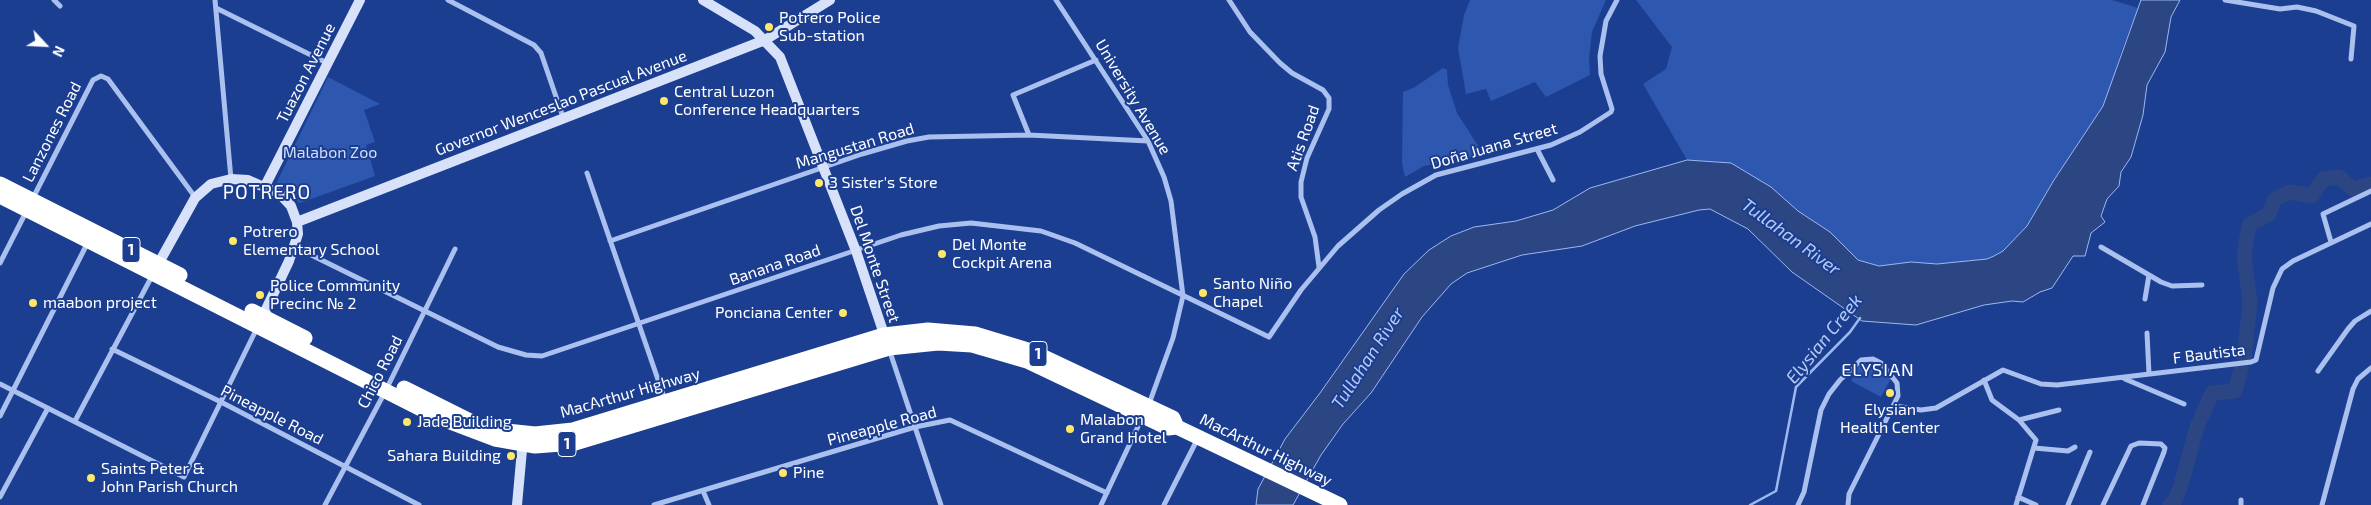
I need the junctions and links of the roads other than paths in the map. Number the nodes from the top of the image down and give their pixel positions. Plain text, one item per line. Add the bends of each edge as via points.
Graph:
1 (54, 0) edge
2 (215, 0) edge
3 (360, 0) edge
4 (448, 0) edge
5 (703, 0) edge
6 (830, 0) edge
7 (1056, 0) edge
8 (1229, 0) edge
9 (1617, 0) edge
10 (2225, 0) edge
11 (60, 6) dead end
12 (216, 8) junction
13 (765, 40) junction
14 (2351, 59) dead end
15 (1096, 60) junction
16 (328, 63) junction
17 (563, 117) junction
18 (1030, 135) junction
19 (1148, 140) junction
20 (1537, 149) junction
21 (824, 167) junction
22 (587, 173) dead end
23 (232, 179) junction
24 (1553, 180) dead end
25 (0, 184) edge
26 (264, 186) junction
27 (2371, 191) edge
28 (0, 196) edge
29 (195, 198) junction
30 (29, 204) junction
31 (297, 222) junction
32 (2371, 224) edge
33 (89, 241) junction
34 (610, 241) junction
35 (2331, 242) junction
36 (295, 247) junction
37 (2100, 247) dead end
38 (455, 249) dead end
39 (856, 251) junction
40 (0, 263) edge
41 (1319, 267) junction
42 (155, 269) junction
43 (2149, 275) junction
44 (2202, 285) dead end
45 (1183, 296) junction
46 (2145, 299) dead end
47 (425, 310) junction
48 (2371, 311) edge
49 (261, 321) junction
50 (639, 325) junction
51 (2147, 333) dead end
52 (1269, 337) joint
53 (886, 341) junction
54 (112, 348) junction
55 (2371, 368) edge
56 (2318, 372) dead end
57 (2149, 374) junction
58 (2124, 378) junction
59 (1984, 380) junction
60 (0, 384) edge
61 (388, 385) junction
62 (12, 390) junction
63 (221, 402) junction
64 (2184, 404) dead end
65 (1895, 406) junction
66 (48, 408) junction
67 (668, 408) junction
68 (2059, 410) dead end
69 (1146, 411) junction
70 (0, 416) edge
71 (2019, 420) junction
72 (75, 421) junction
73 (915, 427) junction
74 (1198, 438) junction
75 (523, 440) junction
76 (2075, 447) dead end
77 (2034, 448) junction
78 (2090, 452) dead end
79 (345, 467) junction
80 (703, 491) junction
81 (1108, 493) junction
82 (0, 497) edge
83 (2018, 497) junction
84 (325, 505) edge
85 (419, 505) edge
86 (517, 505) edge
87 (654, 505) edge
88 (709, 505) edge
89 (941, 505) edge
90 (1101, 505) edge
91 (1164, 505) edge
92 (1340, 505) edge
93 (1798, 505) edge
94 (1848, 505) edge
95 (2016, 505) edge
96 (2036, 505) edge
97 (2068, 505) edge
98 (2103, 505) edge
99 (2143, 505) edge
100 (2322, 505) edge

1 - 11 street
2 - 12 street
3 - 16 main road, Tuazon Avenue
4 - 17 street via 534,45 541,53
5 - 13 main road, Del Monte Street via 755,30
6 - 13 main road, Governor Wenceslao Pascual Avenue
7 - 15 street, University Avenue
8 - 41 street, Atis Road via 1265,48 1292,73 1323,90 1328,98 1329,109 1307,158 1301,182 1301,196 1315,237
9 - 20 street, Doña Juana Street via 1606,21 1600,56 1601,74 1612,110 1580,132
10 - 14 street via 2280,10 2297,7 2354,26
12 - 16 street
12 - 23 street
13 - 17 main road, Governor Wenceslao Pascual Avenue
13 - 21 main road, Del Monte Street via 780,58
15 - 18 street via 1013,95
15 - 19 street, University Avenue
16 - 26 main road, Tuazon Avenue
17 - 31 main road, Governor Wenceslao Pascual Avenue
18 - 19 street, Mangustan Road
18 - 21 street, Mangustan Road via 923,138
19 - 45 street, University Avenue via 1171,201
20 - 24 street
20 - 41 street, Doña Juana Street via 1425,180 1379,210
21 - 34 street, Mangustan Road
21 - 39 main road, Del Monte Street
22 - 34 street
23 - 26 main road
23 - 29 main road via 211,184
25 - 30 highway, MacArthur Highway / 1
26 - 31 main road via 280,194 291,206
27 - 35 street via 2323,214
28 - 30 highway, MacArthur Highway / 1
29 - 30 street, Lanzones Road via 108,79 101,76 93,80
29 - 42 main road
30 - 33 highway, MacArthur Highway / 1
30 - 40 street, Lanzones Road
30 - 42 highway, MacArthur Highway / 1
31 - 36 main road
32 - 35 street, F Bautista
33 - 42 highway, MacArthur Highway / 1
33 - 62 street
34 - 50 street
35 - 57 street, F Bautista via 2282,269 2273,288 2256,360
36 - 47 street, Banana Road
36 - 49 main road
37 - 43 street
38 - 47 street, Chico Road
39 - 45 street, Banana Road via 938,226 970,223 1006,226 1041,231 1075,244
39 - 50 street, Banana Road
39 - 53 main road, Del Monte Street
41 - 52 street, Doña Juana Street
42 - 49 highway, MacArthur Highway / 1
42 - 54 street
43 - 44 street via 2172,286
43 - 46 street
45 - 52 street, Banana Road
45 - 69 street, University Avenue via 1174,338
47 - 50 street, Banana Road via 498,347 535,356
47 - 61 street, Chico Road
48 - 56 street via 2348,329
49 - 61 highway, MacArthur Highway / 1
49 - 63 street
50 - 67 street
51 - 57 street
53 - 67 highway, MacArthur Highway / 1
53 - 69 highway, MacArthur Highway / 1 via 938,330 975,334 1010,343
53 - 73 street, Del Monte Street
54 - 63 street, Pineapple Road
54 - 72 street
55 - 100 street via 2358,379 2353,389
57 - 58 street, F Bautista
58 - 59 street, F Bautista via 2042,384 2003,370
58 - 64 street
59 - 65 street via 1936,408 1921,410
59 - 71 street via 1992,400
60 - 62 street
61 - 75 highway, MacArthur Highway / 1
61 - 79 street, Chico Road
62 - 66 street
62 - 70 street
63 - 72 street via 184,477
63 - 79 street, Pineapple Road
65 - 93 street via 1899,389 1897,383 1881,363 1873,359 1861,360 1840,380 1821,410 1804,492
65 - 94 street via 1852,486
66 - 72 street
66 - 82 street
67 - 75 highway, MacArthur Highway / 1
68 - 71 street
69 - 74 highway, MacArthur Highway / 1 via 1168,428 1176,427
69 - 81 street, University Avenue
71 - 77 street via 2034,436
73 - 80 street, Pineapple Road
73 - 81 street, Pineapple Road via 950,420
73 - 89 street, Del Monte Street
74 - 91 street
74 - 92 highway, MacArthur Highway / 1
75 - 86 main road
76 - 77 street via 2068,451
77 - 83 street
78 - 97 street
79 - 84 street, Chico Road
79 - 85 street, Pineapple Road
80 - 87 street, Pineapple Road
80 - 88 street
81 - 90 street, University Avenue
83 - 95 street
83 - 96 street
98 - 99 street via 2130,446 2159,443 2164,446 2164,452

